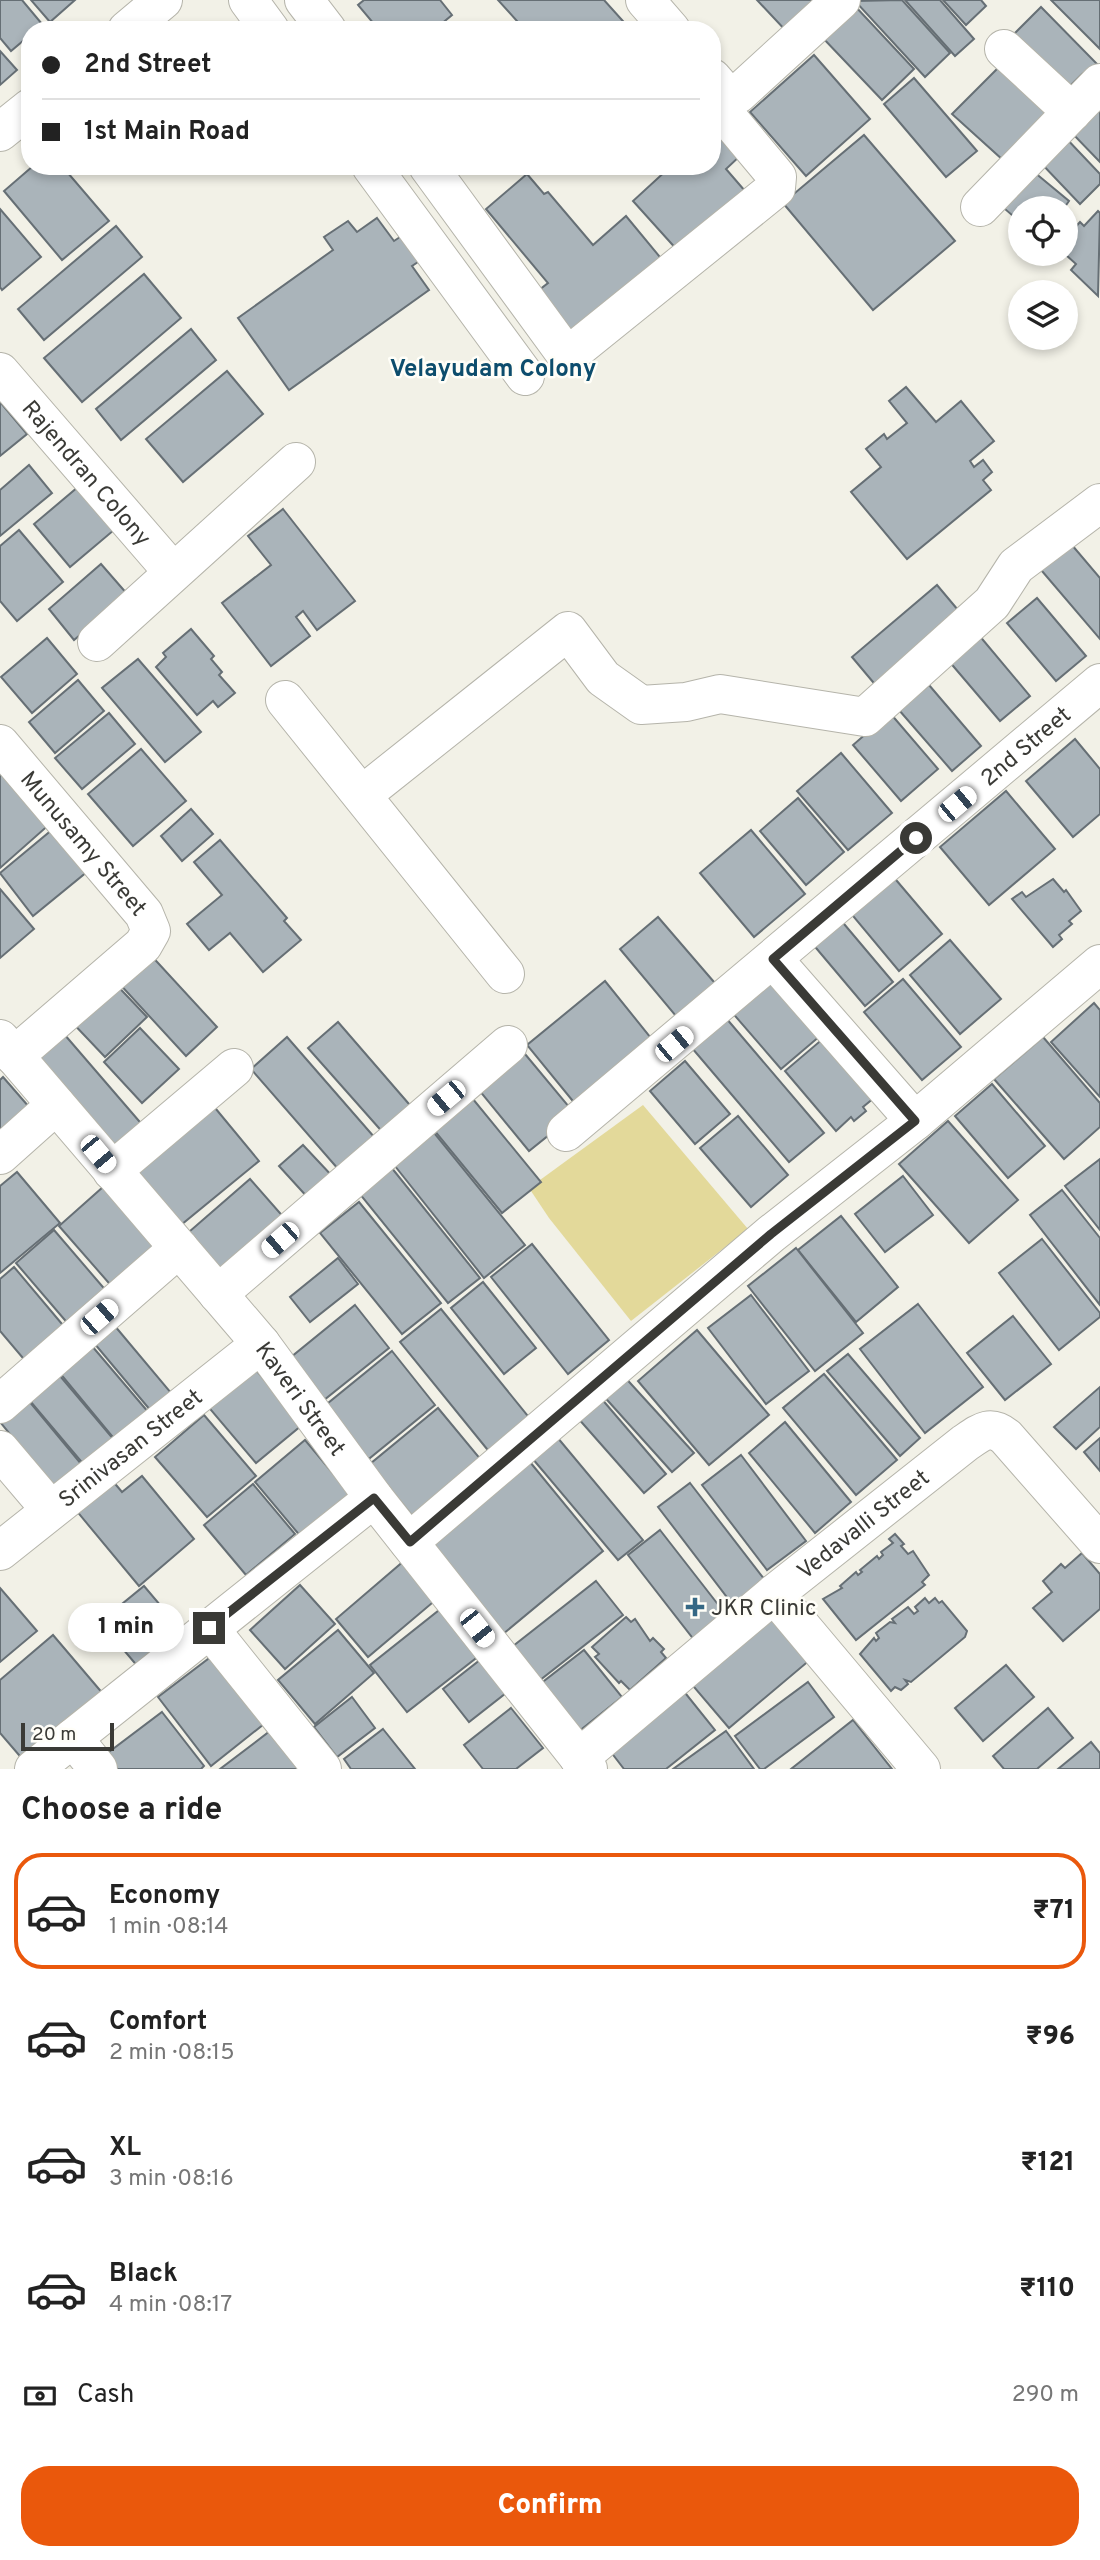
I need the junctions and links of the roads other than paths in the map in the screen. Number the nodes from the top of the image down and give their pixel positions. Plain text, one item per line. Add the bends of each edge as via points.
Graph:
1 (248, 0) edge
2 (629, 0) edge
3 (645, 0) edge
4 (841, 0) edge
5 (158, 2) edge
6 (137, 21) edge
7 (263, 21) edge
8 (646, 21) edge
9 (663, 21) edge
10 (1004, 48) dead end
11 (1100, 83) edge
12 (721, 90) edge
13 (721, 93) edge
14 (1072, 112) junction
15 (21, 115) edge
16 (0, 132) edge
17 (378, 175) edge
18 (435, 175) edge
19 (980, 207) dead end
20 (0, 372) edge
21 (525, 376) dead end
22 (296, 462) dead end
23 (1100, 503) edge
24 (173, 572) junction
25 (97, 642) dead end
26 (1100, 683) edge
27 (285, 699) dead end
28 (0, 744) edge
29 (362, 796) junction
30 (773, 959) junction
31 (1100, 964) edge
32 (505, 974) dead end
33 (508, 1045) dead end
34 (7, 1047) edge
35 (234, 1068) dead end
36 (56, 1105) junction
37 (915, 1121) junction
38 (566, 1132) dead end
39 (0, 1155) edge
40 (112, 1171) junction
41 (178, 1248) junction
42 (218, 1294) junction
43 (261, 1344) junction
44 (0, 1404) edge
45 (0, 1450) edge
46 (374, 1498) junction
47 (50, 1510) junction
48 (410, 1542) junction
49 (1100, 1544) edge
50 (0, 1551) edge
51 (774, 1594) junction
52 (209, 1628) junction
53 (73, 1738) junction
54 (584, 1763) edge
55 (34, 1769) edge
56 (98, 1769) edge
57 (322, 1769) edge
58 (921, 1769) edge

1 - 7 street
2 - 8 street
3 - 9 street
4 - 12 street
5 - 6 street
10 - 14 street
11 - 14 street
13 - 18 street via 777,177 776,188 574,351 564,352
14 - 19 street
15 - 16 street
17 - 21 street
20 - 24 street, Rajendran Colony
22 - 24 street
23 - 29 street via 1016,566 992,603 865,717 720,694 641,705 603,678 568,631
24 - 25 street
26 - 30 street, 2nd Street
27 - 29 street
28 - 34 street, Munusamy Street via 144,914 151,931 143,945
29 - 32 street
30 - 37 street
30 - 38 street, 2nd Street
31 - 37 street
33 - 42 street
34 - 36 street, Kaveri Street
35 - 40 street
36 - 39 street
36 - 40 street, Kaveri Street
37 - 48 street via 771,1234
40 - 41 street, Kaveri Street
41 - 42 street, Kaveri Street
41 - 44 street
42 - 43 street, Kaveri Street
43 - 46 street, Kaveri Street
43 - 47 street, Srinivasan Street
45 - 47 street
46 - 48 street, Kaveri Street
46 - 52 street
47 - 50 street, Srinivasan Street
48 - 54 street, Kaveri Street
49 - 51 street, Vedavalli Street via 1013,1443 997,1429 988,1429
51 - 54 street, Vedavalli Street
51 - 58 street
52 - 53 street
52 - 57 street
53 - 55 street
53 - 56 street

